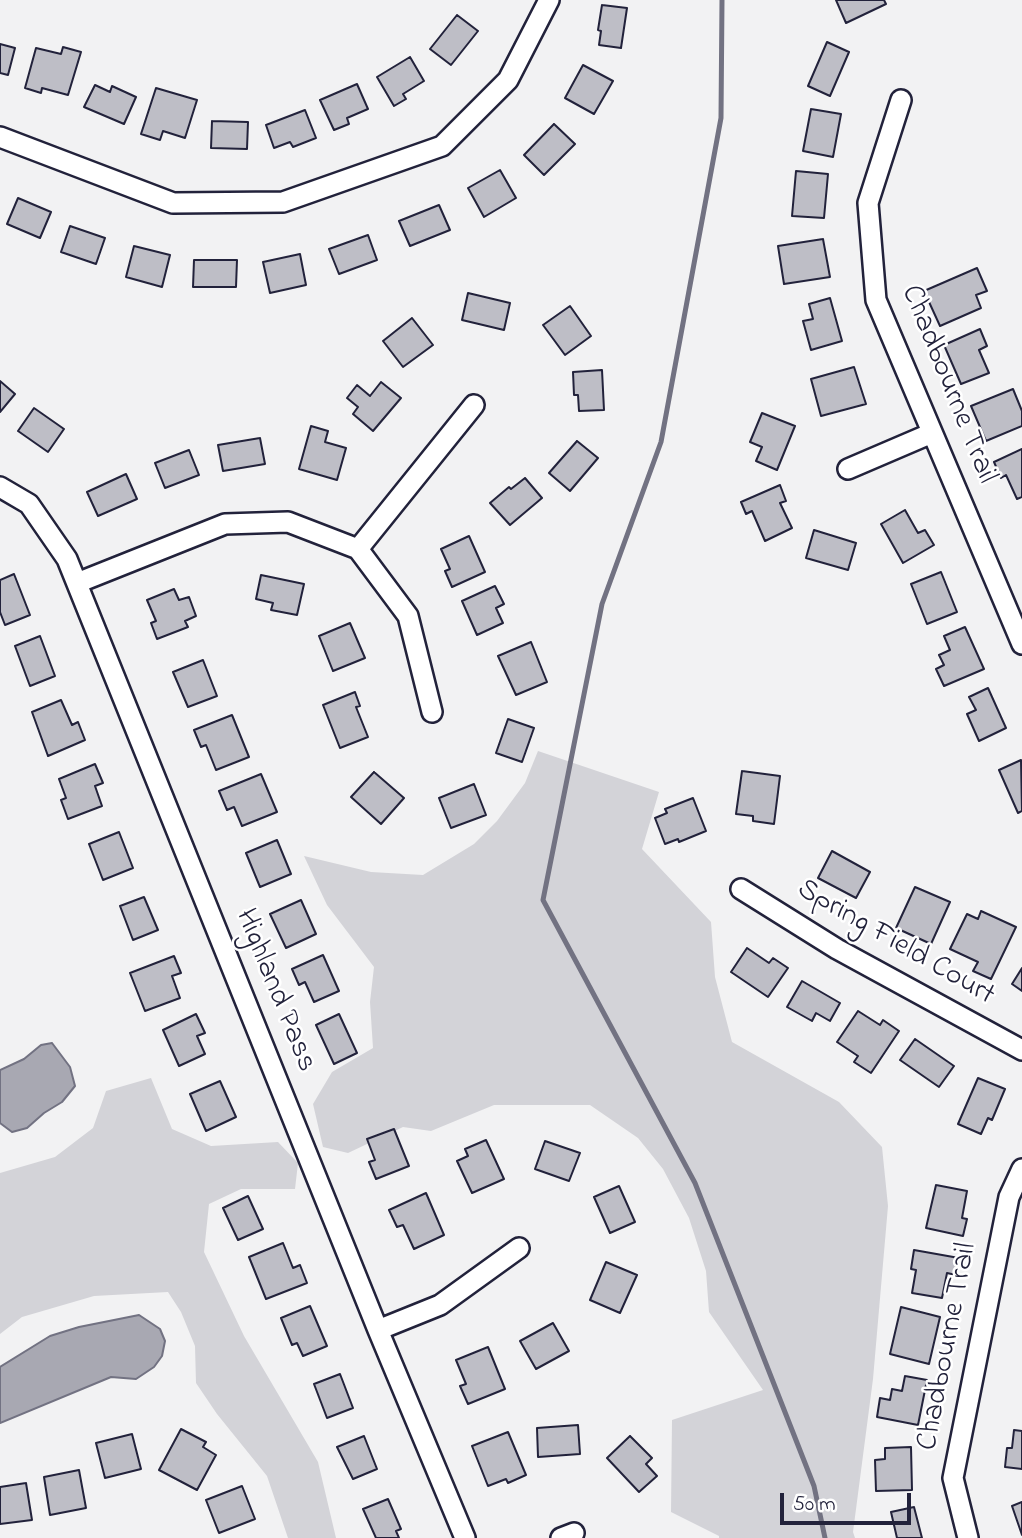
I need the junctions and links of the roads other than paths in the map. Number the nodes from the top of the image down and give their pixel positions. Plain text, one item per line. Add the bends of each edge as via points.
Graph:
1 (549, 0) edge
2 (901, 100) dead end
3 (0, 137) edge
4 (474, 405) dead end
5 (932, 433) junction
6 (848, 469) dead end
7 (0, 487) edge
8 (358, 549) junction
9 (77, 583) junction
10 (1022, 644) edge
11 (432, 712) dead end
12 (741, 889) dead end
13 (1022, 1050) edge
14 (1022, 1169) edge
15 (519, 1248) dead end
16 (379, 1330) junction
17 (466, 1538) edge
18 (968, 1538) edge

1 - 3 street via 508,80 442,146 283,202 173,204
2 - 5 street, Chadbourne Trail via 868,203 876,300
4 - 8 street
5 - 6 street
5 - 10 street, Chadbourne Trail
7 - 9 street, Highland Pass via 29,504 67,559
8 - 9 street via 288,522 225,524
8 - 11 street via 408,616
9 - 16 street, Highland Pass
12 - 13 street, Spring Field Court via 837,949
14 - 18 street, Chadbourne Trail via 1009,1197 953,1478
15 - 16 street via 440,1305
16 - 17 street, Highland Pass

